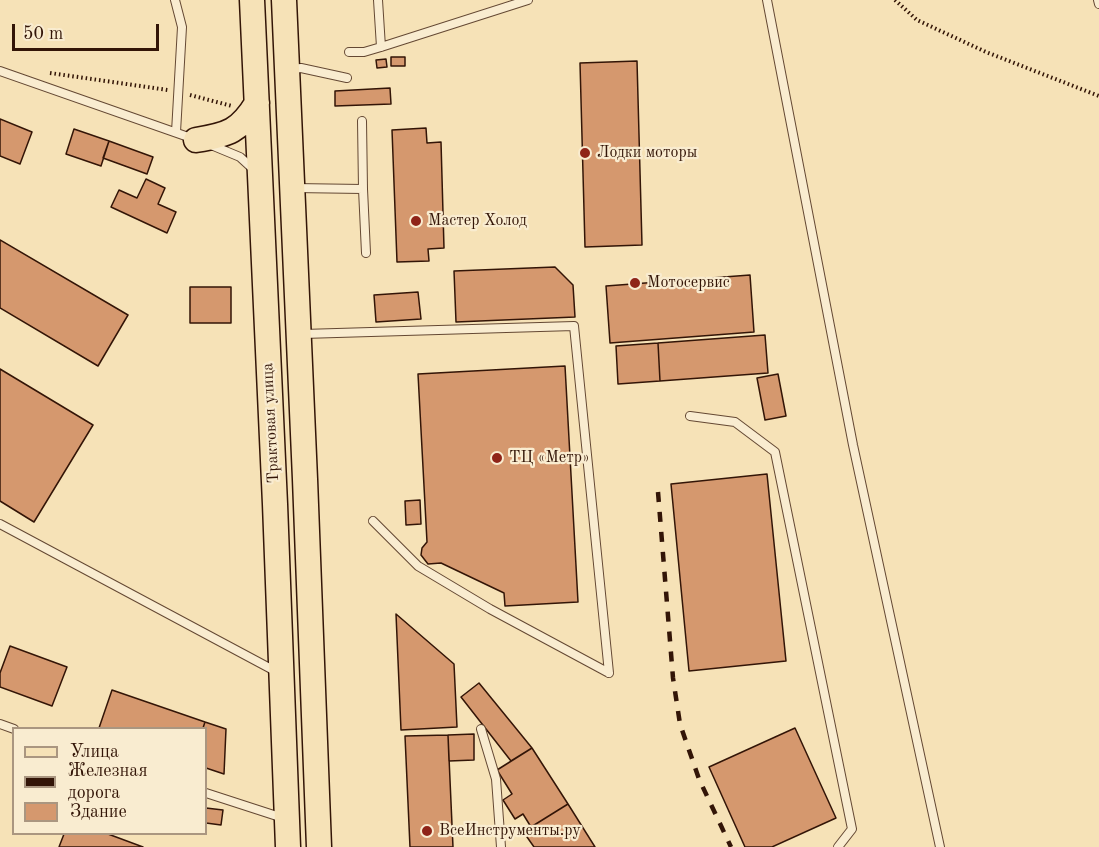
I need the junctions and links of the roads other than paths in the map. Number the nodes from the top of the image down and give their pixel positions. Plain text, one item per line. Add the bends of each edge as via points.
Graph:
1 (175, 0) edge
2 (252, 0) edge
3 (284, 0) edge
4 (378, 0) edge
5 (528, 0) edge
6 (767, 0) edge
7 (381, 47) junction
8 (349, 52) dead end
9 (287, 69) junction
10 (0, 71) edge
11 (346, 78) dead end
12 (257, 103) junction
13 (362, 121) dead end
14 (186, 136) junction
15 (260, 179) junction
16 (292, 188) junction
17 (363, 189) junction
18 (366, 253) dead end
19 (298, 334) junction
20 (690, 416) dead end
21 (373, 521) dead end
22 (0, 524) edge
23 (281, 674) junction
24 (481, 729) dead end
25 (207, 793) edge
26 (287, 820) junction
27 (288, 847) edge
28 (319, 847) edge
29 (501, 847) edge
30 (838, 847) edge
31 (940, 847) edge

1 - 14 lane via 182,27 178,92
2 - 12 main road, Трактовая улица
3 - 9 main road, Трактовая улица
4 - 7 lane
5 - 7 lane
6 - 31 lane via 853,445
7 - 8 lane
9 - 11 lane via 301,68
9 - 16 main road, Трактовая улица
10 - 14 lane
12 - 14 main road via 235,130 217,137
12 - 15 main road, Трактовая улица
13 - 17 lane
14 - 15 lane via 240,157
15 - 23 main road, Трактовая улица
16 - 17 lane
16 - 19 main road, Трактовая улица
17 - 18 lane
19 - 21 lane via 574,326 609,673 418,566
19 - 28 main road, Трактовая улица
20 - 30 lane via 735,422 775,452 852,829
22 - 23 lane
23 - 26 main road, Трактовая улица
24 - 29 lane via 496,779
25 - 26 lane
26 - 27 main road, Трактовая улица

